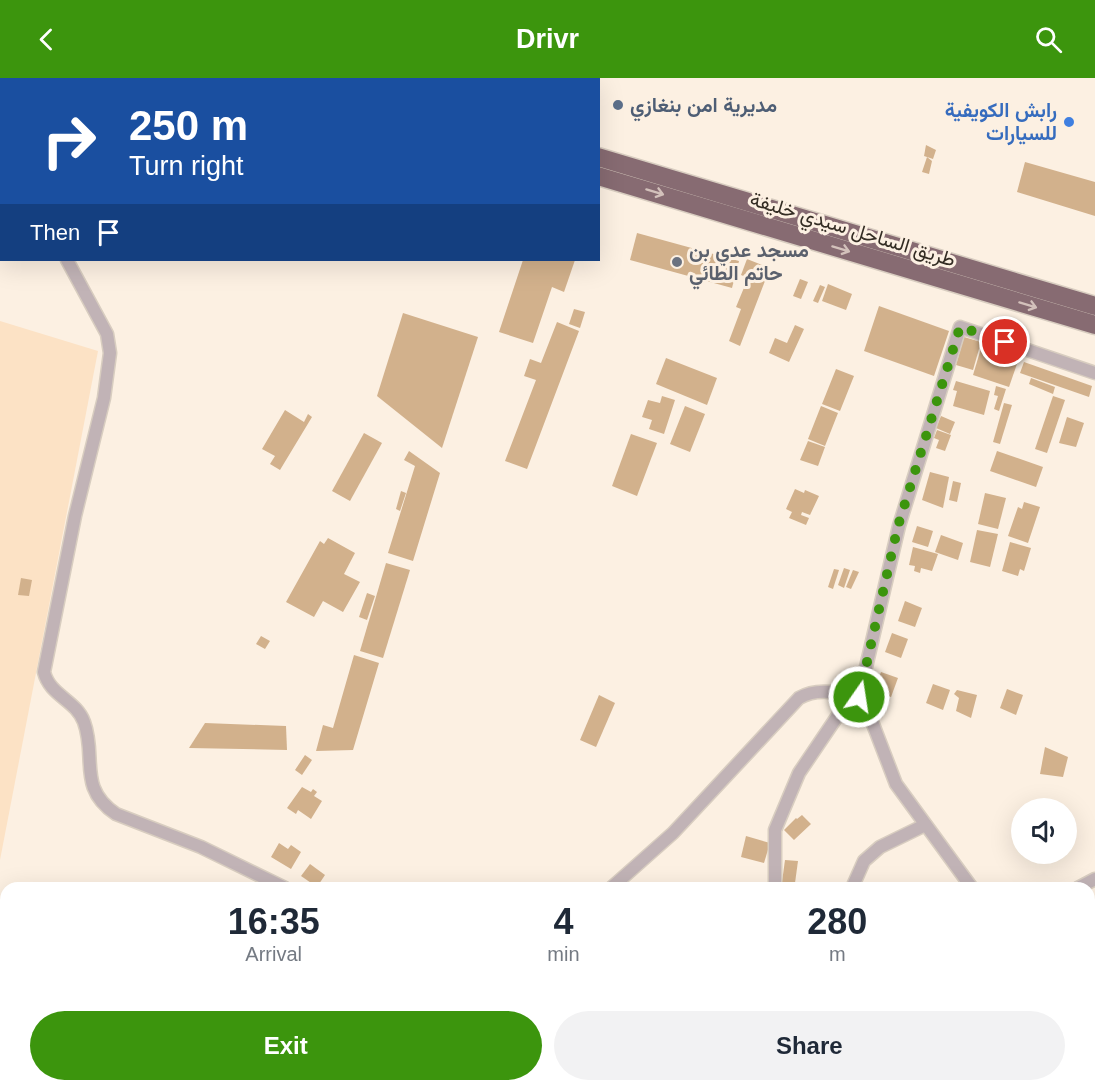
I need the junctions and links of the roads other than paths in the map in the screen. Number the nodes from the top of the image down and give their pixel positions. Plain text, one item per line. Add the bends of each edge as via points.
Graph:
1 (600, 158) edge
2 (600, 177) edge
3 (68, 261) edge
4 (1095, 306) edge
5 (1095, 326) edge
6 (1095, 373) edge
7 (859, 697) junction
8 (925, 825) junction
9 (273, 882) edge
10 (618, 882) edge
11 (775, 882) edge
12 (855, 882) edge
13 (968, 882) edge

1 - 4 highway
2 -> 5 highway, طريق الساحل سيدي خليفة
3 - 9 street via 107,334 110,352 104,398 44,672 46,680 83,718 92,787 104,806
6 - 7 street via 960,327 898,526
7 - 8 street via 871,716 896,784
7 - 10 street via 824,691 799,698 673,833
7 - 11 street via 847,702 799,773 775,830
8 - 12 street via 880,847 864,861
8 - 13 street

